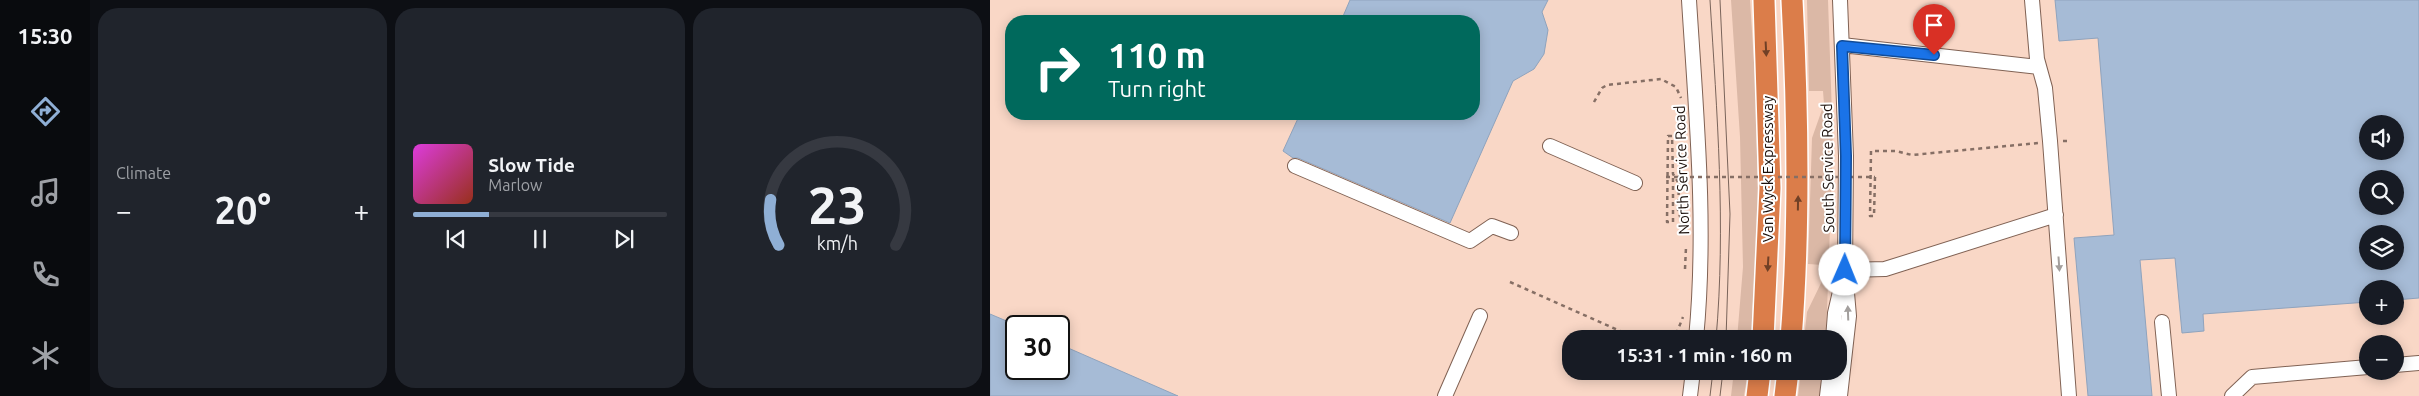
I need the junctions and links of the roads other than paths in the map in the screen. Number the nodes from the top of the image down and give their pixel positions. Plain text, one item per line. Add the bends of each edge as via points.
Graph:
1 (1689, 0) edge
2 (1764, 0) edge
3 (1792, 0) edge
4 (1840, 0) edge
5 (2032, 0) edge
6 (1842, 46) junction
7 (2038, 67) junction
8 (1550, 146) dead end
9 (1295, 166) dead end
10 (1635, 183) dead end
11 (2056, 215) junction
12 (1511, 233) dead end
13 (1845, 270) junction
14 (1480, 316) dead end
15 (2162, 322) dead end
16 (1696, 330) edge
17 (1763, 330) edge
18 (1792, 330) edge
19 (1833, 330) edge
20 (2419, 363) edge
21 (2404, 364) edge
22 (2359, 368) edge
23 (1691, 380) edge
24 (1759, 380) edge
25 (1787, 380) edge
26 (1829, 380) edge
27 (1445, 396) edge
28 (1690, 396) edge
29 (1757, 396) edge
30 (1786, 396) edge
31 (1827, 396) edge
32 (1840, 396) edge
33 (2069, 396) edge
34 (2169, 396) edge
35 (2232, 396) edge

1 - 16 street, North Service Road via 1700,193
2 -> 17 highway, Van Wyck Expressway via 1770,188
18 -> 3 highway, Van Wyck Expressway via 1798,176
4 - 6 street, South Service Road
5 - 7 street
6 - 7 street
6 - 13 street, South Service Road via 1846,156
7 - 11 street via 2045,88
8 - 10 street
9 - 12 street via 1470,241 1492,226
11 - 13 street via 1885,269
11 -> 33 street
13 - 19 street via 1834,312
32 -> 13 street, South Service Road via 1849,316
14 - 27 street
15 - 34 street
20 - 21 street
22 - 35 street via 2252,377
23 - 28 street
24 - 29 highway
25 - 30 highway
26 - 31 street

